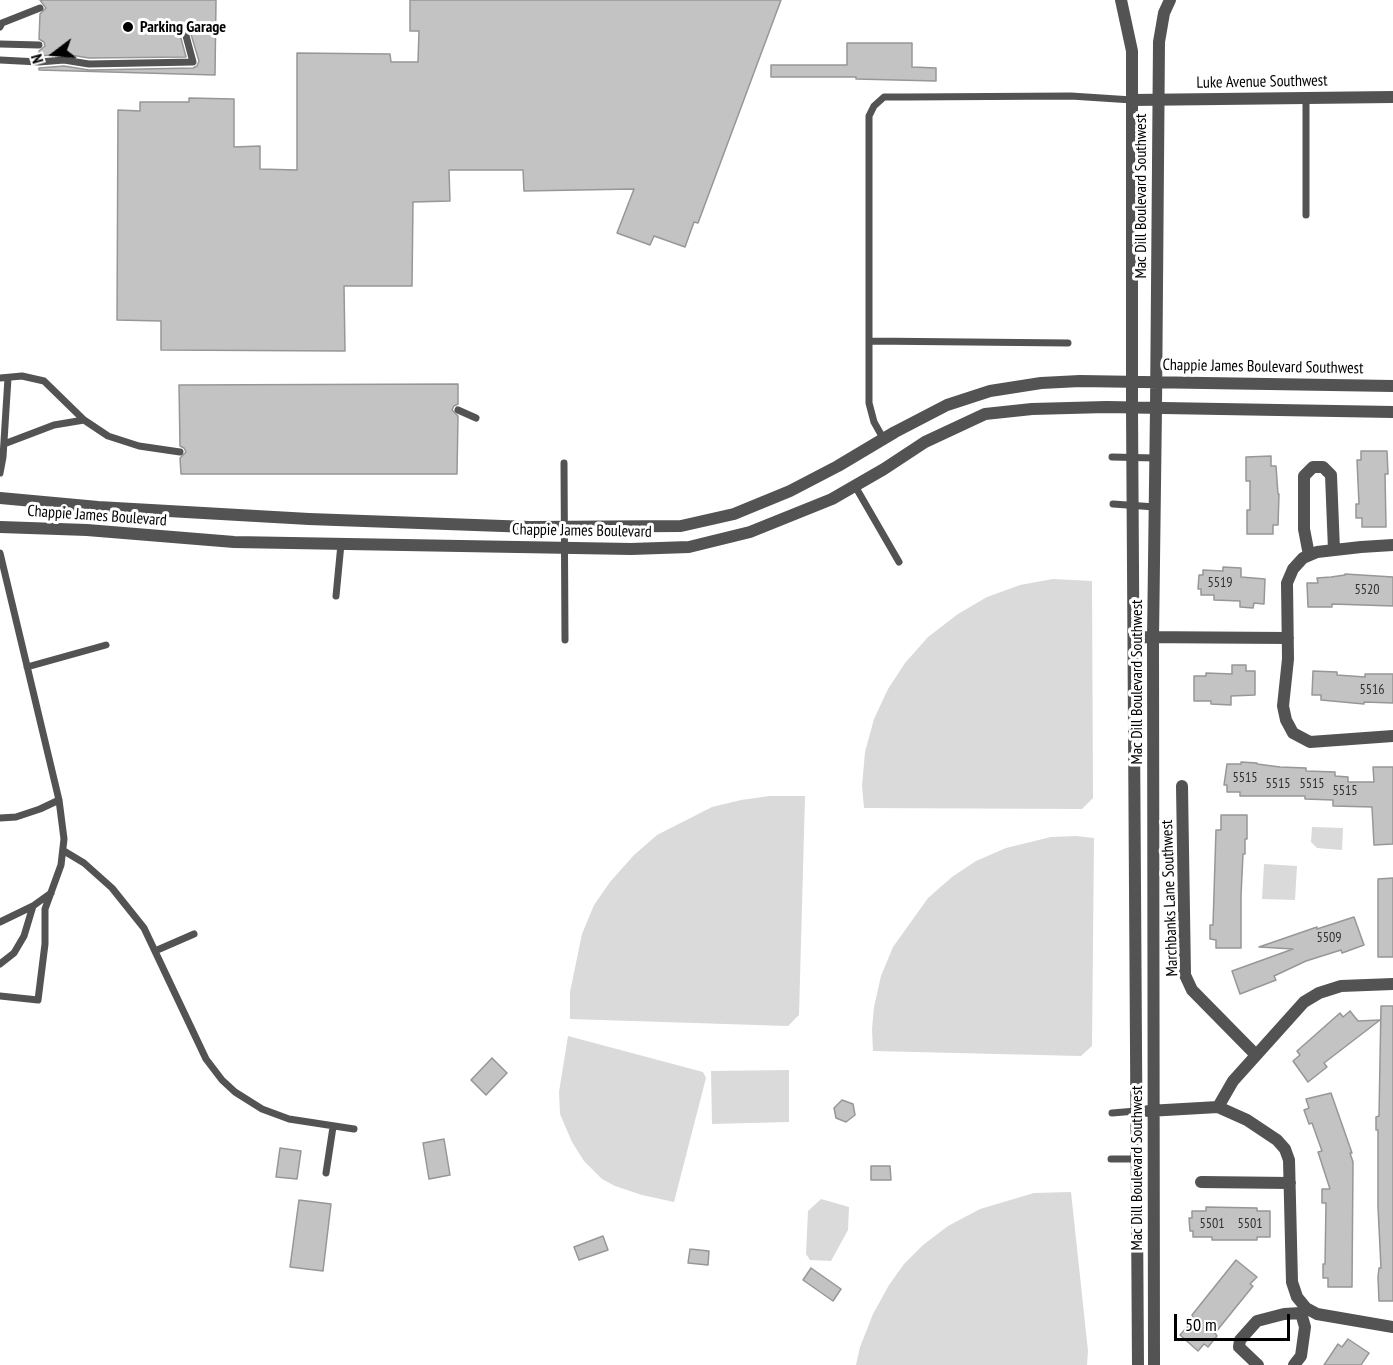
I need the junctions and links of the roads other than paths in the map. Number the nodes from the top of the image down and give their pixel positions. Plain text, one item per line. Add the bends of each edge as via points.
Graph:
1 (1121, 0) edge
2 (1170, 0) edge
3 (40, 8) dead end
4 (0, 27) edge
5 (185, 32) dead end
6 (0, 44) edge
7 (39, 45) dead end
8 (0, 60) edge
9 (1393, 96) edge
10 (1306, 98) junction
11 (1132, 100) junction
12 (1158, 100) junction
13 (1306, 215) dead end
14 (869, 341) junction
15 (1068, 344) dead end
16 (4, 378) edge
17 (1132, 382) junction
18 (1156, 382) junction
19 (1393, 386) edge
20 (1132, 408) junction
21 (1156, 408) junction
22 (458, 410) dead end
23 (1393, 412) edge
24 (476, 418) dead end
25 (84, 420) junction
26 (883, 438) junction
27 (4, 444) junction
28 (180, 452) dead end
29 (1112, 457) dead end
30 (1134, 457) junction
31 (1155, 458) junction
32 (564, 463) dead end
33 (0, 473) edge
34 (855, 486) junction
35 (0, 498) edge
36 (1113, 504) dead end
37 (1134, 506) junction
38 (1155, 507) junction
39 (0, 527) edge
40 (564, 527) junction
41 (341, 544) junction
42 (1393, 545) edge
43 (564, 548) junction
44 (1334, 550) junction
45 (0, 553) edge
46 (1309, 555) junction
47 (899, 562) dead end
48 (336, 596) dead end
49 (1134, 637) junction
50 (1288, 638) junction
51 (1153, 639) junction
52 (565, 640) dead end
53 (106, 645) dead end
54 (27, 667) junction
55 (1393, 736) edge
56 (1182, 786) dead end
57 (59, 800) junction
58 (0, 818) edge
59 (64, 850) junction
60 (51, 893) junction
61 (33, 906) junction
62 (0, 922) edge
63 (194, 934) dead end
64 (155, 951) junction
65 (0, 964) edge
66 (1393, 984) edge
67 (0, 996) edge
68 (1256, 1055) junction
69 (1218, 1107) junction
70 (1136, 1111) junction
71 (1154, 1111) junction
72 (1112, 1113) dead end
73 (333, 1127) junction
74 (354, 1130) dead end
75 (1112, 1159) dead end
76 (1137, 1159) junction
77 (327, 1173) dead end
78 (1201, 1182) dead end
79 (1290, 1183) junction
80 (1304, 1310) junction
81 (1393, 1327) edge
82 (1138, 1365) edge
83 (1154, 1365) edge
84 (1258, 1365) edge
85 (1294, 1365) edge

1 - 11 street, Mac Dill Boulevard Southwest via 1132,51
2 - 12 street, Mac Dill Boulevard Southwest via 1160,42
3 - 4 lane
5 - 8 lane via 193,62 89,64
6 - 7 lane
9 - 10 street, Luke Avenue Southwest
10 - 12 street, Luke Avenue Southwest
10 - 13 lane
11 - 12 street, Luke Avenue Southwest
11 - 14 lane via 1071,96 884,97 874,106 869,116
11 - 17 street, Mac Dill Boulevard Southwest
12 - 18 street, Mac Dill Boulevard Southwest
14 - 15 lane
14 - 26 lane via 869,403
16 - 25 lane via 21,376 44,381
16 - 27 lane
17 - 18 street, Chappie James Boulevard Southwest
17 - 20 street, Mac Dill Boulevard Southwest
17 - 26 street, Chappie James Boulevard via 1041,382 990,391 947,405
18 - 19 street, Chappie James Boulevard Southwest
18 - 21 street, Mac Dill Boulevard Southwest
20 - 21 street
20 - 30 street, Mac Dill Boulevard Southwest
20 - 34 street, Chappie James Boulevard via 1032,409 985,414 925,442
21 - 23 street
21 - 31 street, Mac Dill Boulevard Southwest
22 - 24 lane
25 - 27 lane via 54,425
25 - 28 lane via 108,436 139,446
26 - 40 street, Chappie James Boulevard via 790,491 734,514 681,526
27 - 33 lane
29 - 30 lane
30 - 31 lane
30 - 37 street, Mac Dill Boulevard Southwest
31 - 38 street, Mac Dill Boulevard Southwest
32 - 40 lane
34 - 43 street, Chappie James Boulevard via 783,520 689,548
34 - 47 lane
35 - 40 street, Chappie James Boulevard via 309,519
36 - 37 lane
37 - 38 lane
37 - 49 street, Mac Dill Boulevard Southwest
38 - 51 street, Mac Dill Boulevard Southwest
39 - 41 street, Chappie James Boulevard via 234,542
40 - 43 lane
41 - 43 street, Chappie James Boulevard
41 - 48 lane
42 - 44 street
43 - 52 lane
44 - 46 street
44 - 46 street via 1331,475 1323,467 1313,467 1304,476 1304,529
45 - 54 lane
46 - 50 street via 1288,578
49 - 51 street
49 - 70 street, Mac Dill Boulevard Southwest
50 - 51 street
50 - 55 street via 1283,706 1293,733 1316,742
51 - 71 street, Mac Dill Boulevard Southwest
53 - 54 lane
54 - 57 lane
56 - 68 street, Marchbanks Lane Southwest via 1185,975 1192,990
57 - 58 lane via 16,817
57 - 59 lane
59 - 60 lane
59 - 64 lane via 112,888 144,928
60 - 61 lane
60 - 67 lane via 45,909 38,1000
61 - 62 lane
61 - 65 lane via 24,936 14,953
63 - 64 lane
64 - 73 lane via 206,1059 222,1080 262,1109 289,1119
66 - 68 street via 1341,986 1314,995 1300,1005
68 - 69 street via 1228,1087
69 - 71 street
69 - 79 street via 1247,1120 1282,1144 1289,1160
70 - 71 street
70 - 72 lane
70 - 76 street, Mac Dill Boulevard Southwest
71 - 83 street, Mac Dill Boulevard Southwest
73 - 74 lane
73 - 77 lane
75 - 76 lane
76 - 82 street, Mac Dill Boulevard Southwest
78 - 79 street
79 - 80 street via 1292,1282
80 - 81 street
80 - 84 street via 1257,1321 1240,1340 1239,1347
80 - 85 street via 1301,1356

